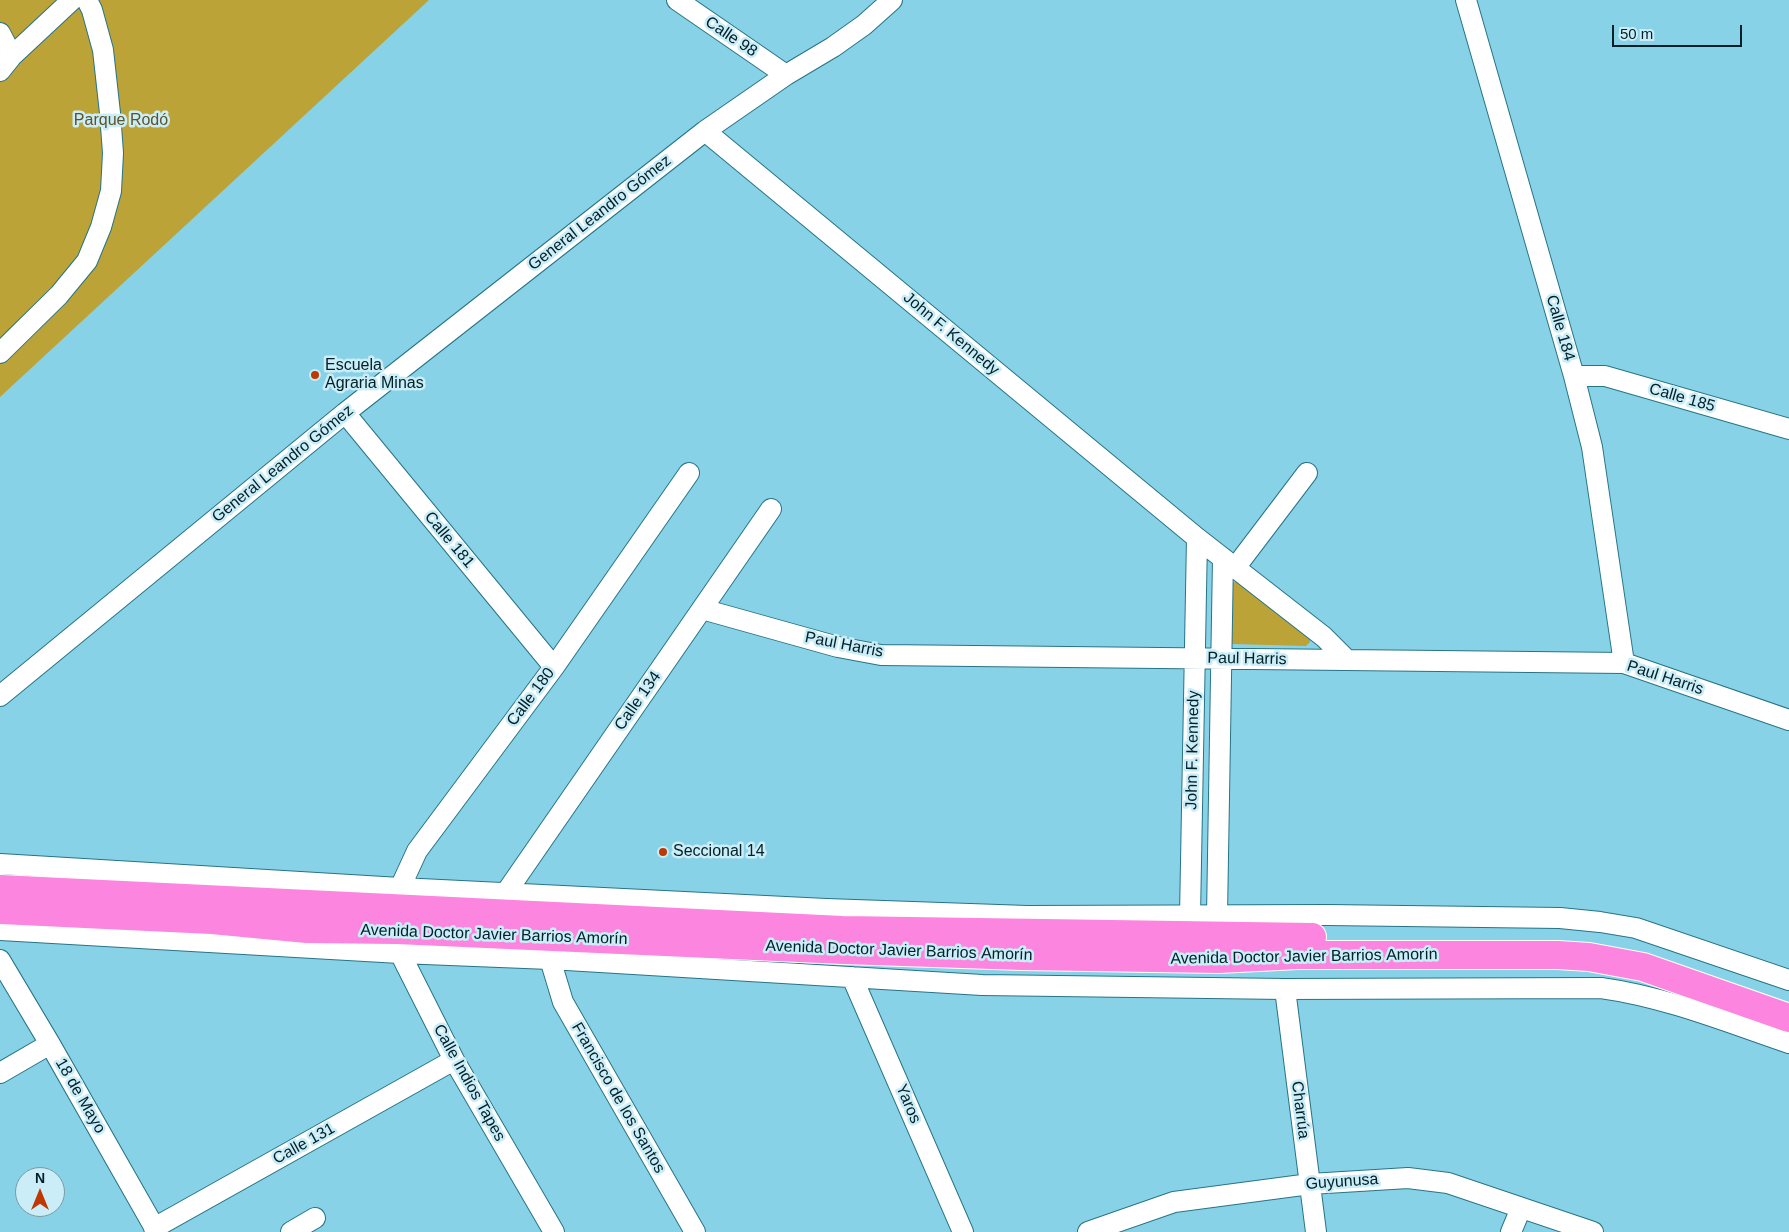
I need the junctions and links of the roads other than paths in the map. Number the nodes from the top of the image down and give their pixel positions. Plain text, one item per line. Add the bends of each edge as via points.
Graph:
1 (72, 0) edge
2 (87, 0) edge
3 (676, 0) edge
4 (892, 0) edge
5 (1466, 0) edge
6 (0, 33) edge
7 (6, 64) edge
8 (786, 75) junction
9 (705, 131) junction
10 (0, 353) edge
11 (1574, 376) junction
12 (345, 413) junction
13 (1789, 429) edge
14 (1307, 473) dead end
15 (689, 474) dead end
16 (771, 509) dead end
17 (1197, 538) junction
18 (1229, 563) junction
19 (702, 609) junction
20 (1195, 658) junction
21 (1222, 659) junction
22 (1347, 660) junction
23 (1624, 663) junction
24 (554, 667) junction
25 (0, 696) edge
26 (1789, 720) edge
27 (0, 864) edge
28 (0, 889) edge
29 (505, 894) junction
30 (0, 910) edge
31 (398, 920) junction
32 (0, 930) edge
33 (1203, 931) junction
34 (550, 959) junction
35 (0, 960) edge
36 (852, 976) junction
37 (1789, 980) edge
38 (1285, 989) junction
39 (1789, 1001) edge
40 (1789, 1018) edge
41 (1789, 1043) edge
42 (50, 1044) junction
43 (454, 1060) junction
44 (0, 1073) edge
45 (1310, 1184) junction
46 (1521, 1208) junction
47 (315, 1218) dead end
48 (156, 1230) edge
49 (291, 1232) edge
50 (554, 1232) edge
51 (695, 1232) edge
52 (963, 1232) edge
53 (1088, 1232) edge
54 (1316, 1232) edge
55 (1511, 1232) edge
56 (1593, 1232) edge

1 - 7 street
2 - 10 street via 103,50 112,143 112,191 102,227 87,261 59,295
3 - 8 street, Calle 98
4 - 8 street, General Leandro Gómez via 833,47
5 - 11 street, Calle 184
6 - 7 street
8 - 9 street, General Leandro Gómez
9 - 12 street, General Leandro Gómez
9 - 17 street, John F. Kennedy
11 - 13 street, Calle 185 via 1605,376
11 - 23 street, Calle 184 via 1592,447
12 - 24 street, Calle 181
12 - 25 street, General Leandro Gómez
14 - 18 street
15 - 24 street, Calle 180
16 - 19 street, Calle 134
17 - 18 street, John F. Kennedy
17 - 20 street, John F. Kennedy
18 - 21 street, John F. Kennedy
18 - 22 street, John F. Kennedy via 1324,637
19 - 20 street, Paul Harris via 838,647 881,655
19 - 29 street, Calle 134
20 - 21 street, Paul Harris
20 - 33 street, John F. Kennedy
21 - 22 street, Paul Harris
21 - 33 street, John F. Kennedy
22 - 23 street, Paul Harris
23 - 26 street, Paul Harris
24 - 31 street, Calle 180 via 417,851
27 - 31 street, Avenida Doctor Javier Barrios Amorín
28 - 31 highway, Avenida Doctor Javier Barrios Amorín
29 - 31 street, Avenida Doctor Javier Barrios Amorín
29 - 33 street, Avenida Doctor Javier Barrios Amorín via 1027,916
30 - 31 highway, Avenida Doctor Javier Barrios Amorín via 212,920 307,929
31 - 32 street, Avenida Doctor Javier Barrios Amorín
31 - 33 highway, Avenida Doctor Javier Barrios Amorín via 842,930
31 - 34 street, Avenida Doctor Javier Barrios Amorín
31 - 43 street, Calle Indios Tapes
33 - 37 street, Avenida Doctor Javier Barrios Amorín via 1560,918 1652,933
33 - 39 highway, Avenida Doctor Javier Barrios Amorín via 1556,938 1601,942 1683,962
33 - 40 highway, Avenida Doctor Javier Barrios Amorín via 1298,955 1590,957 1643,967
34 - 36 street, Avenida Doctor Javier Barrios Amorín
34 - 51 street, Francisco de los Santos via 563,1002
35 - 42 street, 18 de Mayo
36 - 38 street, Avenida Doctor Javier Barrios Amorín via 982,986
36 - 52 street, Yaros
38 - 41 street, Avenida Doctor Javier Barrios Amorín via 1601,988 1657,999
38 - 45 street, Charrúa
42 - 44 street
42 - 48 street, 18 de Mayo
43 - 48 street, Calle 131
43 - 50 street, Calle Indios Tapes
45 - 46 street, Guyunusa via 1408,1178 1448,1183
45 - 53 street, Guyunusa via 1174,1202
45 - 54 street, Charrúa
46 - 55 street
46 - 56 street, Guyunusa
47 - 49 street

